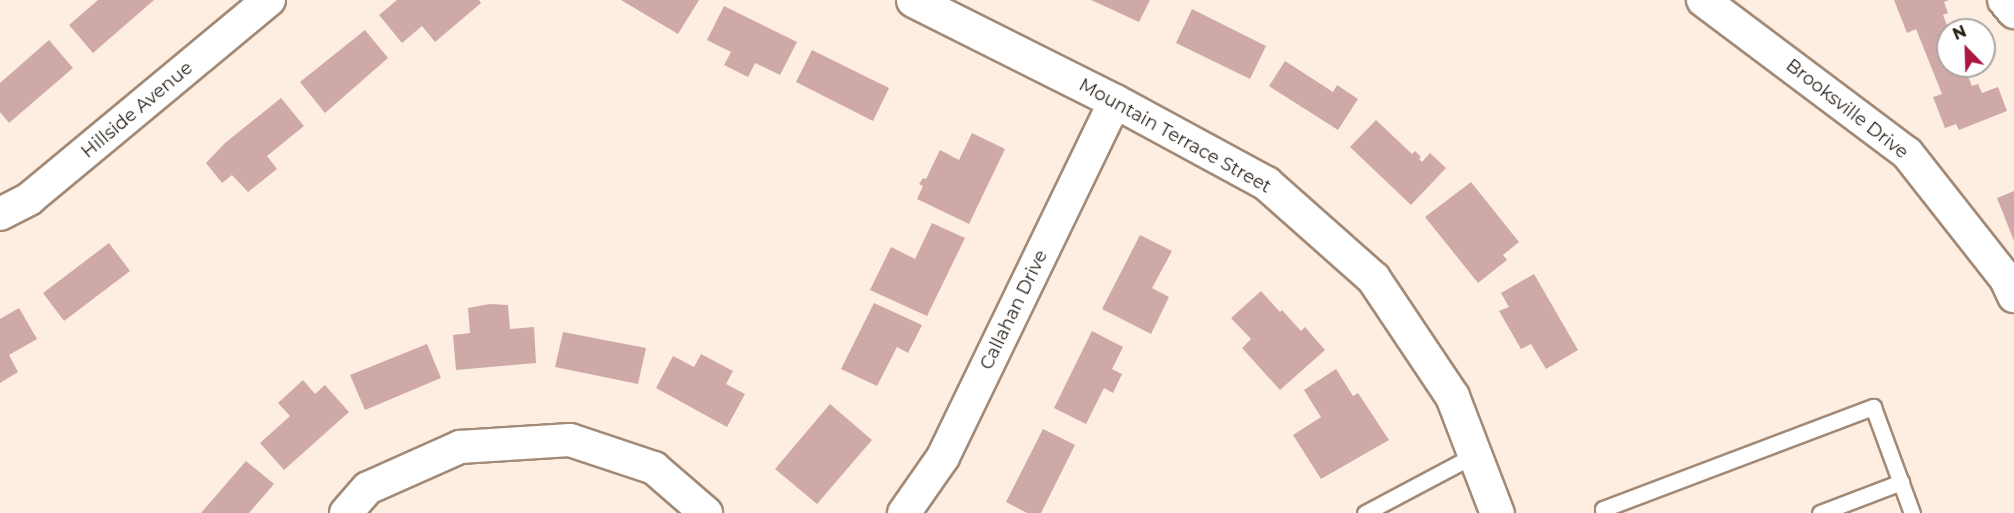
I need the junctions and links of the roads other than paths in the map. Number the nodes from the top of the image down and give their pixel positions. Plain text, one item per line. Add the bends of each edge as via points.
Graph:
1 (269, 0) edge
2 (912, 0) edge
3 (1703, 0) edge
4 (2004, 0) edge
5 (2014, 12) edge
6 (1115, 101) junction
7 (0, 214) edge
8 (2014, 296) edge
9 (1474, 455) junction
10 (1901, 482) junction
11 (346, 513) edge
12 (706, 513) edge
13 (904, 513) edge
14 (1365, 513) edge
15 (1497, 513) edge
16 (1604, 513) edge
17 (1820, 513) edge
18 (1912, 513) edge

1 - 7 street, Hillside Avenue via 29,200
2 - 6 street, Mountain Terrace Street
3 - 8 street, Brooksville Drive via 1907,153 2006,279
4 - 5 street
6 - 9 street, Mountain Terrace Street via 1266,183 1373,278 1452,396
6 - 13 street, Callahan Drive via 943,457
9 - 14 lane
9 - 15 street, Mountain Terrace Street
10 - 16 lane via 1873,407 1603,509
10 - 17 lane
10 - 18 lane
11 - 12 street via 368,489 460,447 570,440 654,468

